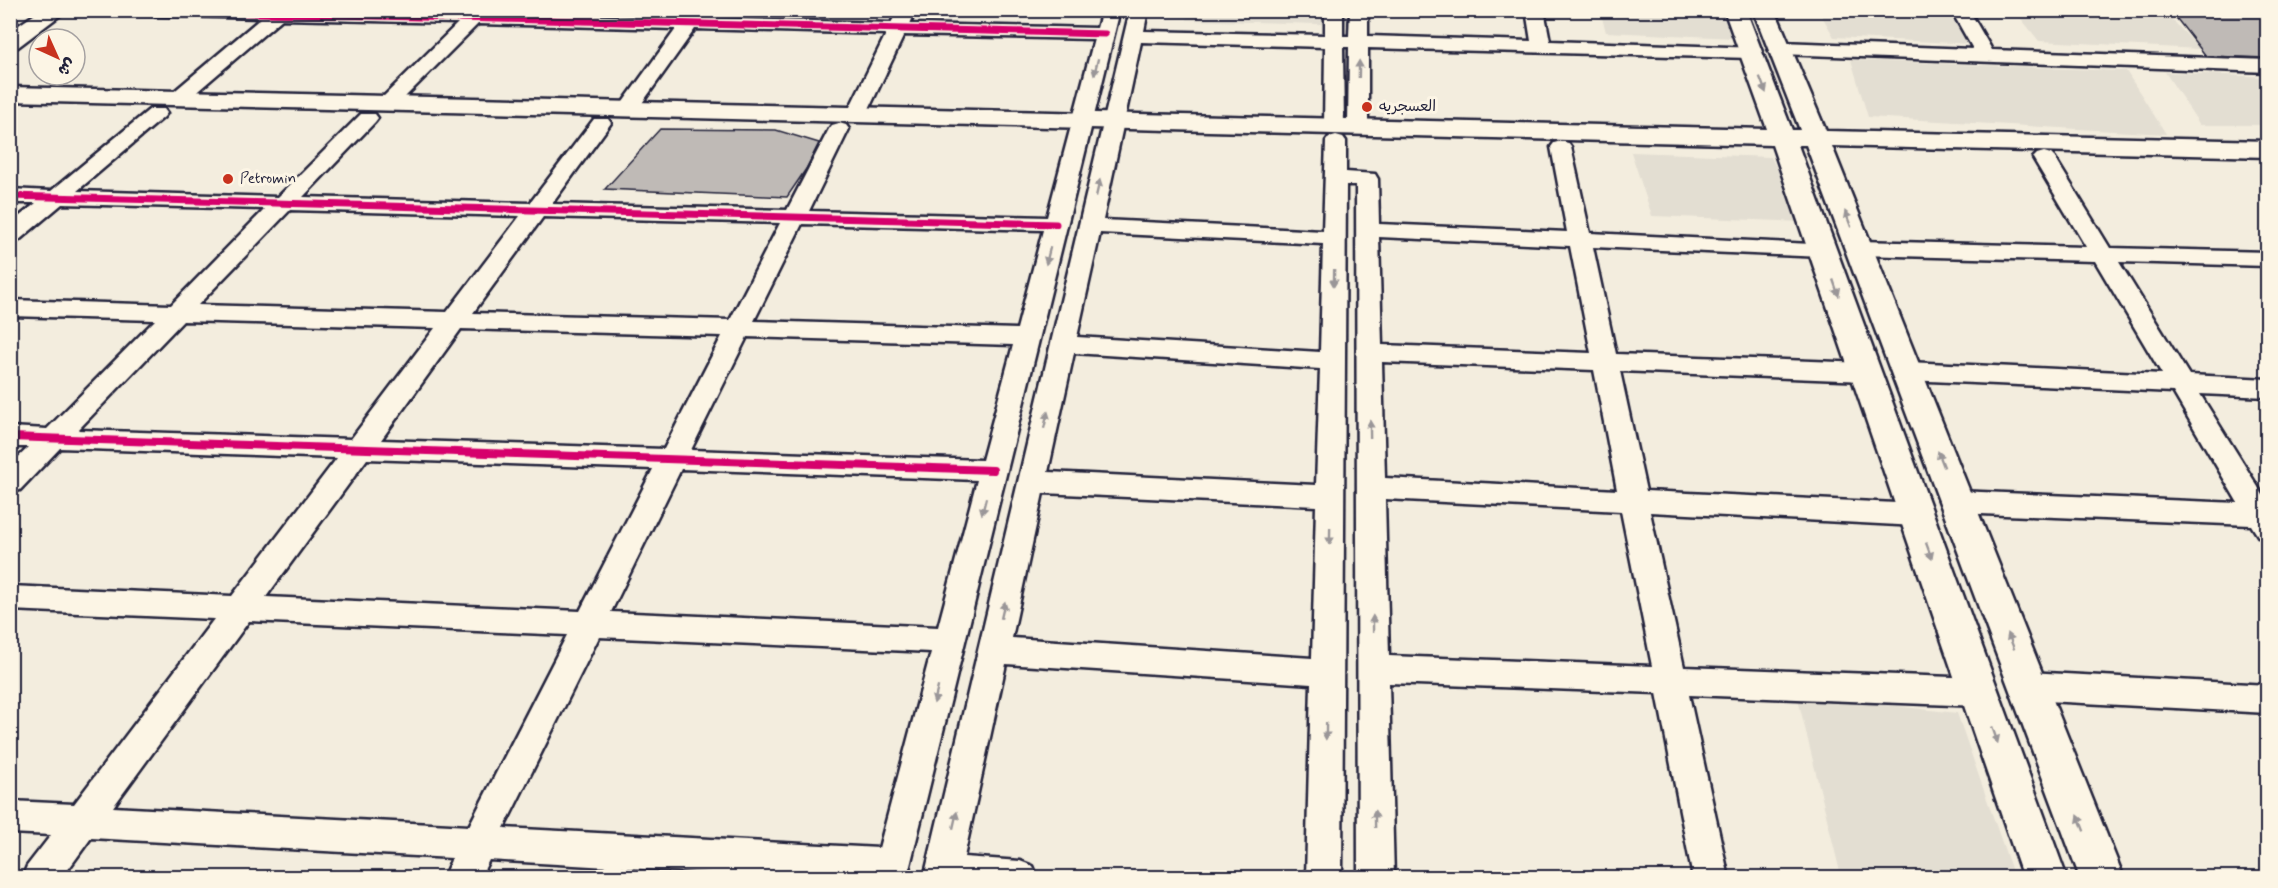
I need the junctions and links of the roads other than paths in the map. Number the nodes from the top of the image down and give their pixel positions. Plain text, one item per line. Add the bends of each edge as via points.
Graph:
1 (56, 10) edge
2 (139, 10) edge
3 (907, 10) edge
4 (1334, 10) edge
5 (1359, 10) edge
6 (1535, 10) edge
7 (1735, 10) edge
8 (1764, 10) edge
9 (1960, 10) edge
10 (280, 12) edge
11 (478, 15) edge
12 (694, 17) edge
13 (1108, 22) edge
14 (1136, 23) edge
15 (898, 29) junction
16 (1334, 41) junction
17 (10, 42) edge
18 (1359, 42) junction
19 (1542, 46) junction
20 (1765, 50) junction
21 (1986, 56) junction
22 (2268, 66) edge
23 (10, 94) edge
24 (178, 98) junction
25 (10, 109) edge
26 (628, 109) junction
27 (378, 111) junction
28 (157, 112) junction
29 (848, 122) junction
30 (602, 123) junction
31 (1081, 128) junction
32 (1112, 128) junction
33 (1343, 132) junction
34 (1802, 145) junction
35 (1561, 147) junction
36 (2268, 149) edge
37 (2044, 158) junction
38 (2268, 164) edge
39 (1336, 178) junction
40 (10, 196) edge
41 (56, 198) junction
42 (284, 204) junction
43 (537, 210) junction
44 (795, 217) junction
45 (1056, 224) junction
46 (1090, 226) junction
47 (1368, 230) junction
48 (10, 236) edge
49 (1335, 238) junction
50 (1580, 239) junction
51 (1859, 248) junction
52 (1823, 250) junction
53 (2101, 253) junction
54 (2268, 259) edge
55 (10, 308) edge
56 (177, 313) junction
57 (454, 321) junction
58 (738, 329) junction
59 (1027, 337) junction
60 (1063, 344) junction
61 (1370, 353) junction
62 (1332, 361) junction
63 (1605, 362) junction
64 (1907, 371) junction
65 (1866, 372) junction
66 (2180, 383) junction
67 (2268, 388) edge
68 (10, 437) edge
69 (54, 439) junction
70 (359, 449) junction
71 (672, 460) junction
72 (993, 470) junction
73 (1032, 482) junction
74 (10, 483) edge
75 (1371, 488) junction
76 (1330, 496) junction
77 (1634, 501) junction
78 (1957, 502) junction
79 (1917, 515) junction
80 (2265, 519) edge
81 (10, 598) edge
82 (240, 609) junction
83 (589, 624) junction
84 (950, 640) junction
85 (994, 650) junction
86 (1373, 669) junction
87 (1327, 672) junction
88 (1670, 680) junction
89 (2028, 686) junction
90 (1979, 692) junction
91 (2268, 699) edge
92 (10, 817) edge
93 (82, 821) junction
94 (479, 843) junction
95 (891, 872) edge
96 (943, 875) edge
97 (40, 878) edge
98 (461, 878) edge
99 (1020, 878) edge
100 (1324, 878) edge
101 (1376, 878) edge
102 (1711, 878) edge
103 (2045, 878) edge
104 (2102, 878) edge

1 - 17 main road
2 - 10 street
3 - 15 street
4 - 16 street
5 - 18 street
6 - 19 street
7 - 20 main road
8 - 20 main road
9 - 21 street
10 - 11 street
10 - 24 street
11 - 12 street
11 - 27 street
12 - 15 street
12 - 26 street
13 - 15 street
13 -> 31 street
14 - 16 street
14 - 32 street
15 - 29 street
16 - 18 street
16 - 33 street
18 - 19 street
33 -> 18 street
19 - 20 street
20 - 21 street
20 - 34 main road
21 - 22 street
23 - 24 main road
24 - 27 main road
25 - 28 main road
26 - 27 main road
26 - 29 main road
27 - 28 main road
27 - 30 main road
27 - 42 street
28 - 41 street
29 - 30 main road
29 - 31 main road
29 - 44 street
30 - 43 street
31 - 32 main road
31 - 45 street
32 - 33 main road
46 -> 32 street
33 - 34 main road
33 - 35 main road
33 - 39 street
34 - 35 main road
34 - 36 main road
34 - 37 main road
51 -> 34 main road
34 - 52 main road
35 - 50 street
37 - 38 main road
37 - 53 street
39 - 47 street via 1368,179
39 - 49 street
40 - 41 street
41 - 42 street
41 - 48 street
42 - 43 street
42 - 56 street
43 - 44 street
43 - 57 street
44 - 45 street
44 - 58 street
45 -> 59 street
46 - 49 street
46 - 60 street
47 - 50 street
47 - 61 street
49 -> 62 street
50 - 52 street
50 - 63 street
51 - 53 street
51 - 64 main road
52 -> 65 main road
53 - 54 street
53 - 66 street
55 - 56 street
56 - 57 street
56 - 69 street
57 - 58 street
57 - 70 street
58 - 59 street
58 - 71 street
59 - 72 street
60 - 62 street
73 -> 60 street
61 - 63 street
75 -> 61 street
62 - 76 street
63 - 65 street
63 - 77 street
64 - 66 street
78 -> 64 main road
65 - 79 main road
66 - 67 street
66 - 80 street
68 - 69 street
69 - 70 street
69 - 74 street
70 - 71 street
70 - 82 street
71 - 72 street
71 - 83 street
72 -> 84 street
73 - 76 street
85 -> 73 street
75 - 77 street
86 -> 75 street
76 -> 87 street
77 - 79 street
77 - 88 street
78 - 80 street
89 -> 78 main road
79 -> 90 main road
81 - 82 street
82 - 83 street
82 - 93 street
83 - 84 street
83 - 94 street
84 -> 95 street
85 - 87 street
96 -> 85 street
86 - 88 street
101 -> 86 street
87 -> 100 street
88 - 90 street
88 - 102 street
89 - 91 street
104 -> 89 main road
90 -> 103 main road
92 - 93 street
93 - 94 street
93 - 97 street
94 - 95 street
94 - 98 street
96 - 99 street

